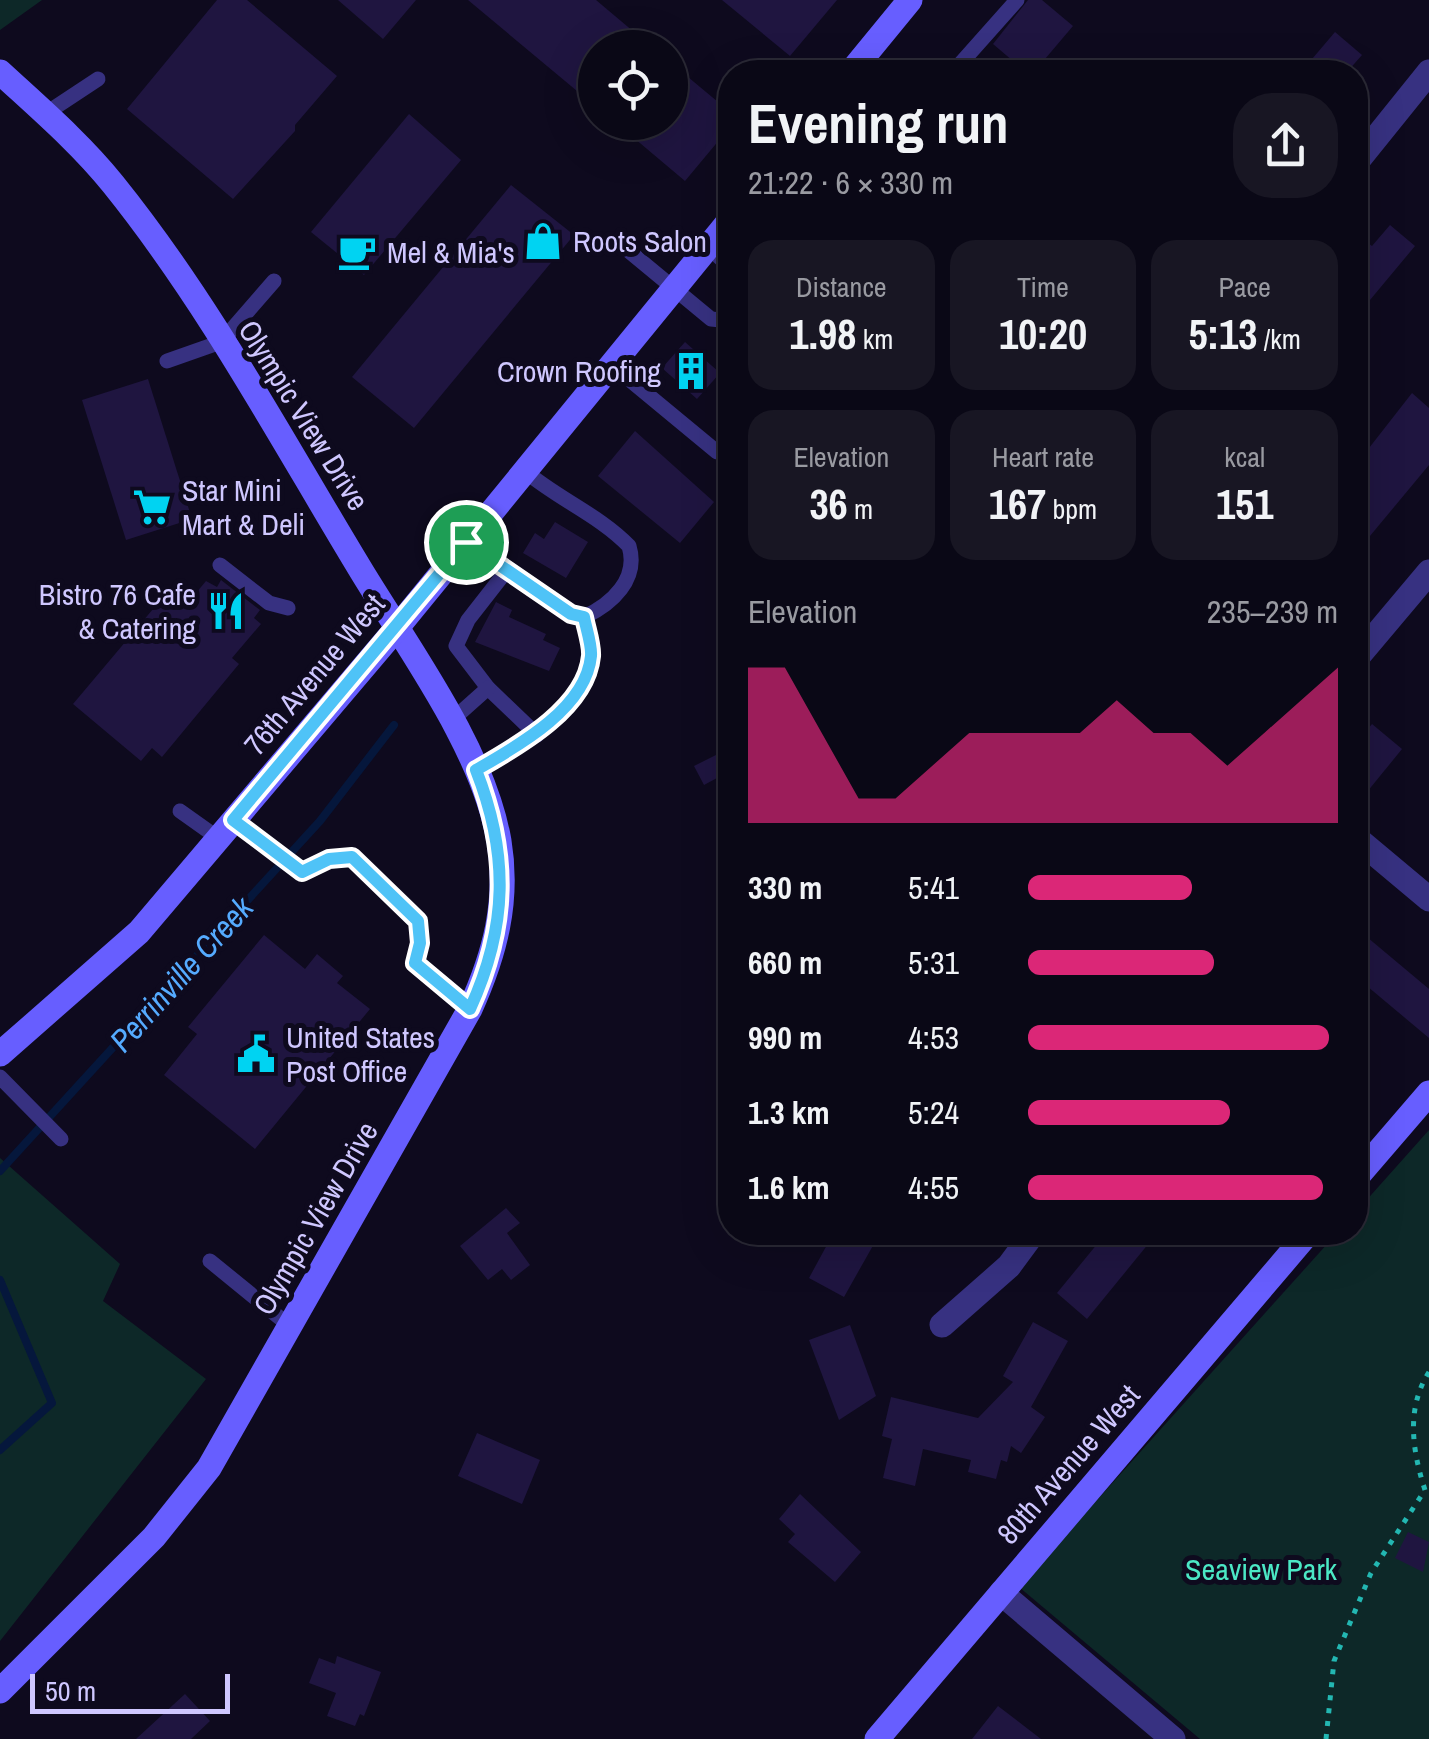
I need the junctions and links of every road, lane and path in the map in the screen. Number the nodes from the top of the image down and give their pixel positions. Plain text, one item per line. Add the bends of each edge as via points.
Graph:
1 (910, 0) edge
2 (1017, 0) edge
3 (861, 60) edge
4 (963, 60) edge
5 (0, 72) edge
6 (1429, 72) edge
7 (98, 79) dead end
8 (45, 114) junction
9 (1368, 148) edge
10 (718, 235) edge
11 (624, 247) dead end
12 (708, 248) junction
13 (718, 256) edge
14 (274, 282) dead end
15 (674, 289) junction
16 (718, 319) edge
17 (221, 342) junction
18 (167, 361) dead end
19 (613, 366) junction
20 (716, 452) dead end
21 (525, 471) junction
22 (466, 542) junction
23 (220, 565) dead end
24 (506, 570) junction
25 (1429, 572) edge
26 (288, 608) dead end
27 (584, 617) junction
28 (396, 629) junction
29 (1368, 645) edge
30 (488, 688) junction
31 (451, 721) junction
32 (537, 735) junction
33 (476, 770) junction
34 (180, 811) dead end
35 (226, 829) junction
36 (1368, 847) edge
37 (1429, 899) edge
38 (470, 1009) junction
39 (0, 1054) edge
40 (0, 1077) edge
41 (1429, 1093) edge
42 (60, 1139) dead end
43 (1368, 1164) edge
44 (1024, 1245) edge
45 (1298, 1245) edge
46 (210, 1261) dead end
47 (942, 1325) dead end
48 (291, 1327) junction
49 (1429, 1372) edge
50 (1427, 1491) edge
51 (1002, 1592) junction
52 (0, 1691) edge
53 (877, 1739) edge
54 (1173, 1739) edge
55 (1326, 1739) edge

1 - 3 street
2 - 4 lane
5 - 8 street, Olympic View Drive
6 - 9 street
7 - 8 lane
8 - 17 street, Olympic View Drive via 112,184
10 - 12 street, 76th Avenue West
11 - 15 lane
12 - 13 lane
12 - 15 street, 76th Avenue West
14 - 17 lane
15 - 16 lane
15 - 19 street, 76th Avenue West
17 - 18 lane
17 - 28 street, Olympic View Drive
19 - 20 lane
19 - 21 street, 76th Avenue West
21 - 22 street, 76th Avenue West
21 - 27 lane via 629,546 633,558 625,583 608,604
22 - 24 lane
22 - 28 street, 76th Avenue West
23 - 26 lane via 269,603
24 - 27 lane
24 - 30 lane via 456,646
25 - 29 street
27 - 32 lane via 591,657 576,692
28 - 31 street, Olympic View Drive
28 - 35 street, 76th Avenue West
30 - 31 lane
30 - 32 lane
31 - 33 street, Olympic View Drive
32 - 33 lane
33 - 38 street, Olympic View Drive via 499,841 503,888 493,953
34 - 35 lane
35 - 38 lane via 302,872 352,857 418,921 415,963
35 - 39 street, 76th Avenue West via 139,932
36 - 37 street
38 - 48 street, Olympic View Drive
40 - 42 lane
41 - 43 street
44 - 47 street
45 - 51 street, 80th Avenue West
46 - 48 lane
48 - 52 street, Olympic View Drive via 181,1506
49 - 50 path via 1412,1417
50 - 55 path via 1371,1573 1334,1661
51 - 53 street, 80th Avenue West
51 - 54 street

